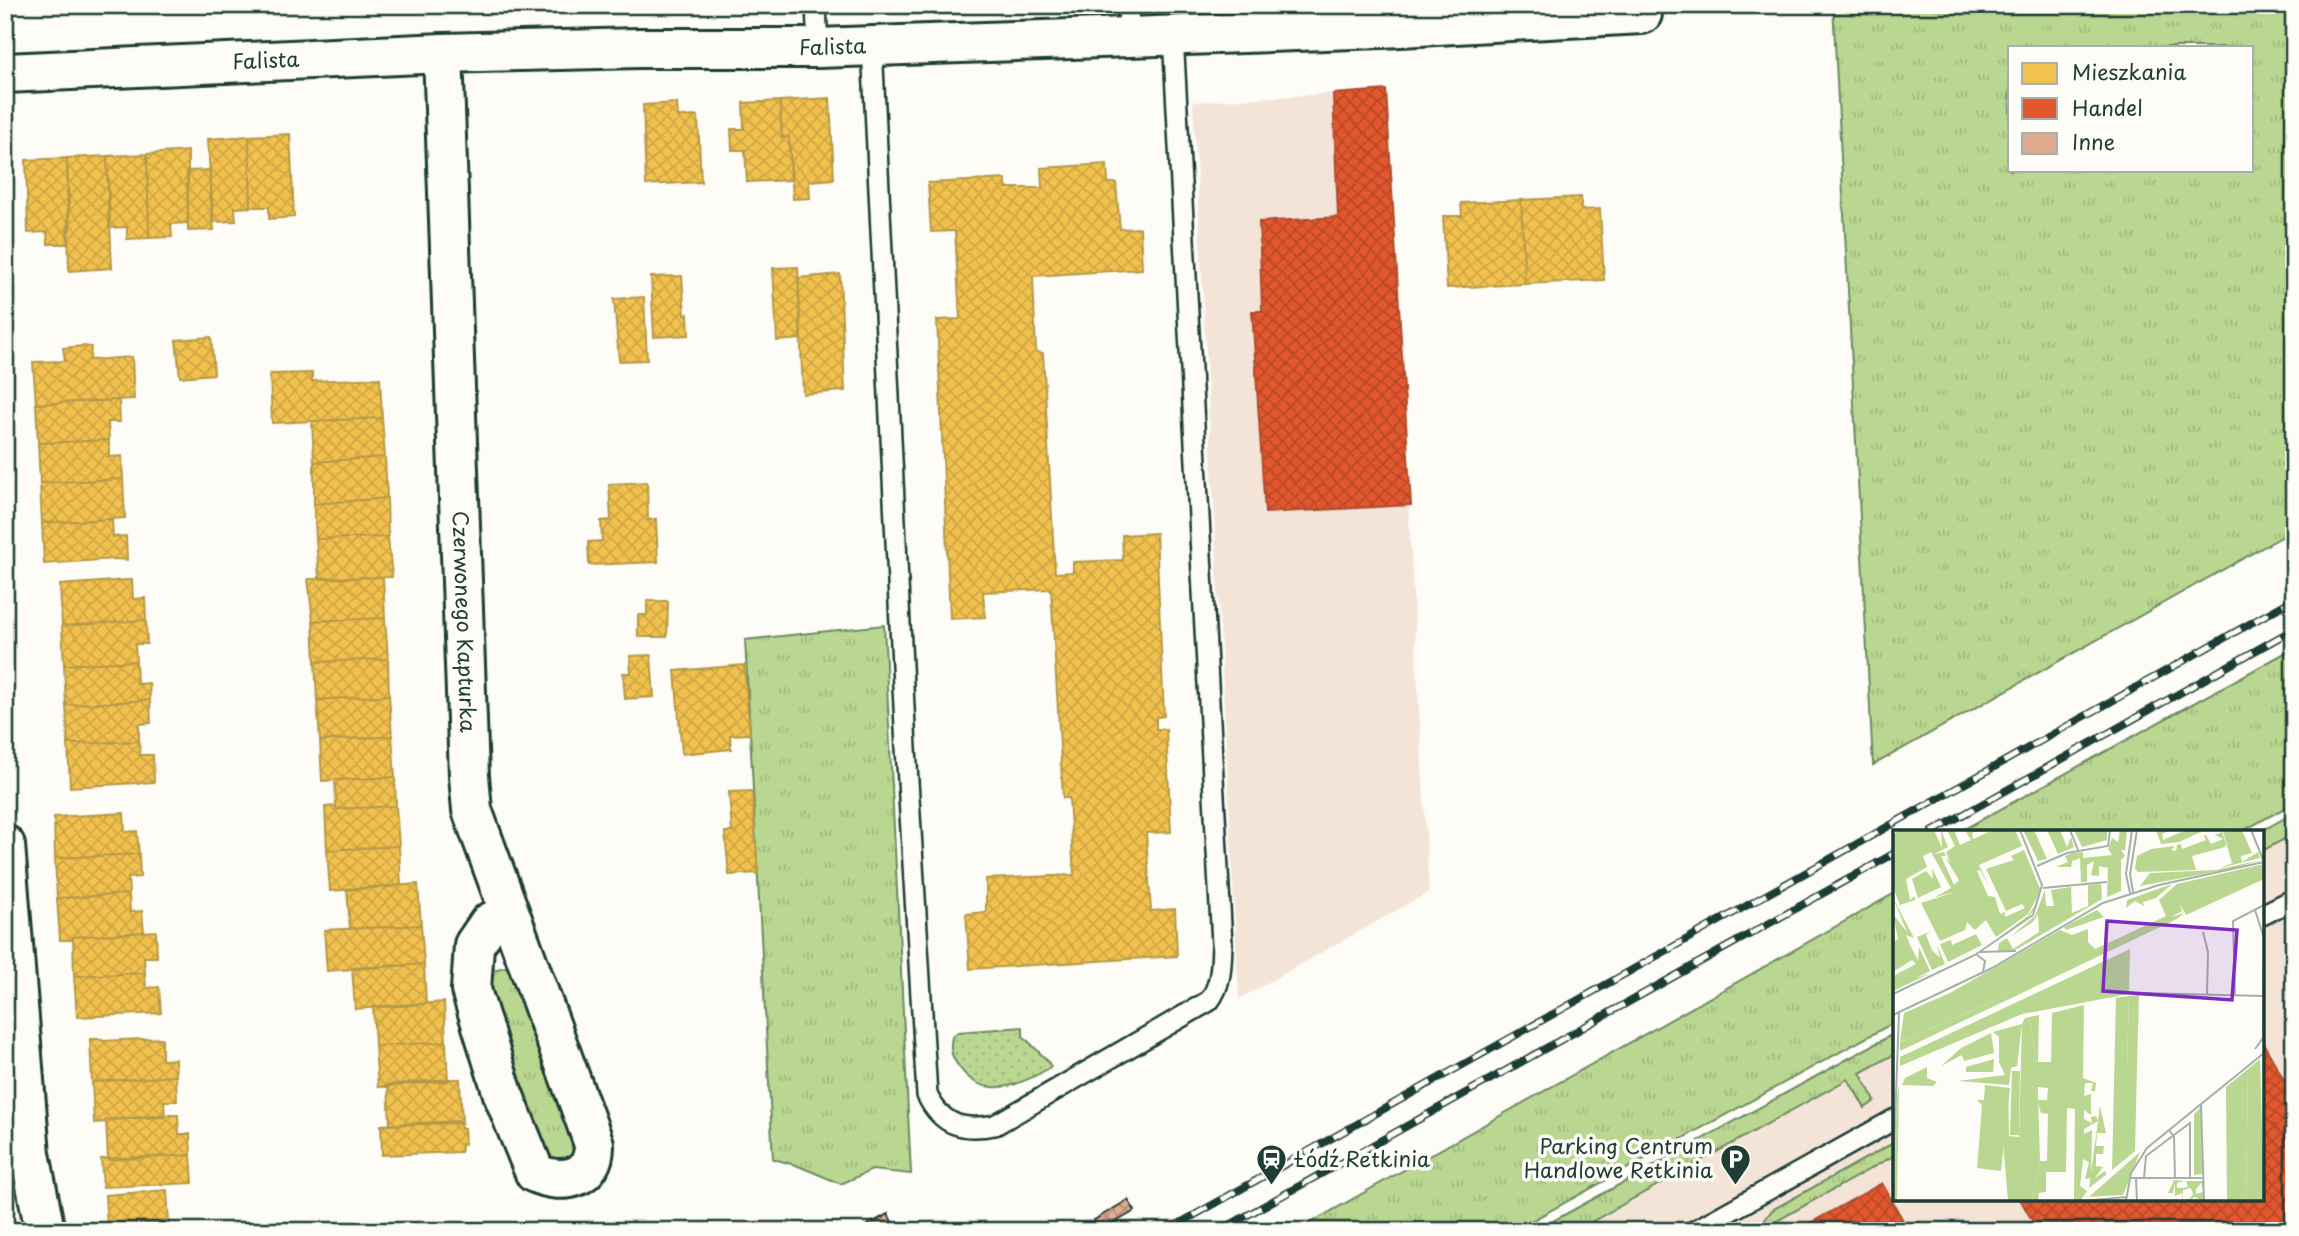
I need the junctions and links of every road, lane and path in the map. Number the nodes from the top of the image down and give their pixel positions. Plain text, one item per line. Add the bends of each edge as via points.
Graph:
1 (816, 5) edge
2 (1650, 10) edge
3 (1404, 16) edge
4 (1128, 21) edge
5 (1173, 35) junction
6 (872, 45) junction
7 (818, 48) junction
8 (443, 53) junction
9 (5, 73) edge
10 (5, 845) edge
11 (2294, 899) edge
12 (508, 914) junction
13 (2264, 914) edge
14 (1893, 1120) edge
15 (44, 1231) edge
16 (1694, 1231) edge

1 - 7 lane
2 - 3 street, Falista
3 - 5 street, Falista
4 - 5 street, Falista
4 - 6 street, Falista
5 - 6 lane via 1222,944 1220,975 1209,1001 995,1125 976,1128 950,1122 927,1095
6 - 7 street, Falista
7 - 8 street, Falista
8 - 9 street, Falista
8 - 12 street, Czerwonego Kapturka via 469,776 472,810
10 - 15 street via 30,1154
11 - 13 lane
12 - 12 street, Czerwonego Kapturka via 594,1144 587,1168 564,1180 535,1173 499,1081 471,990 474,945 489,923
14 - 16 lane

